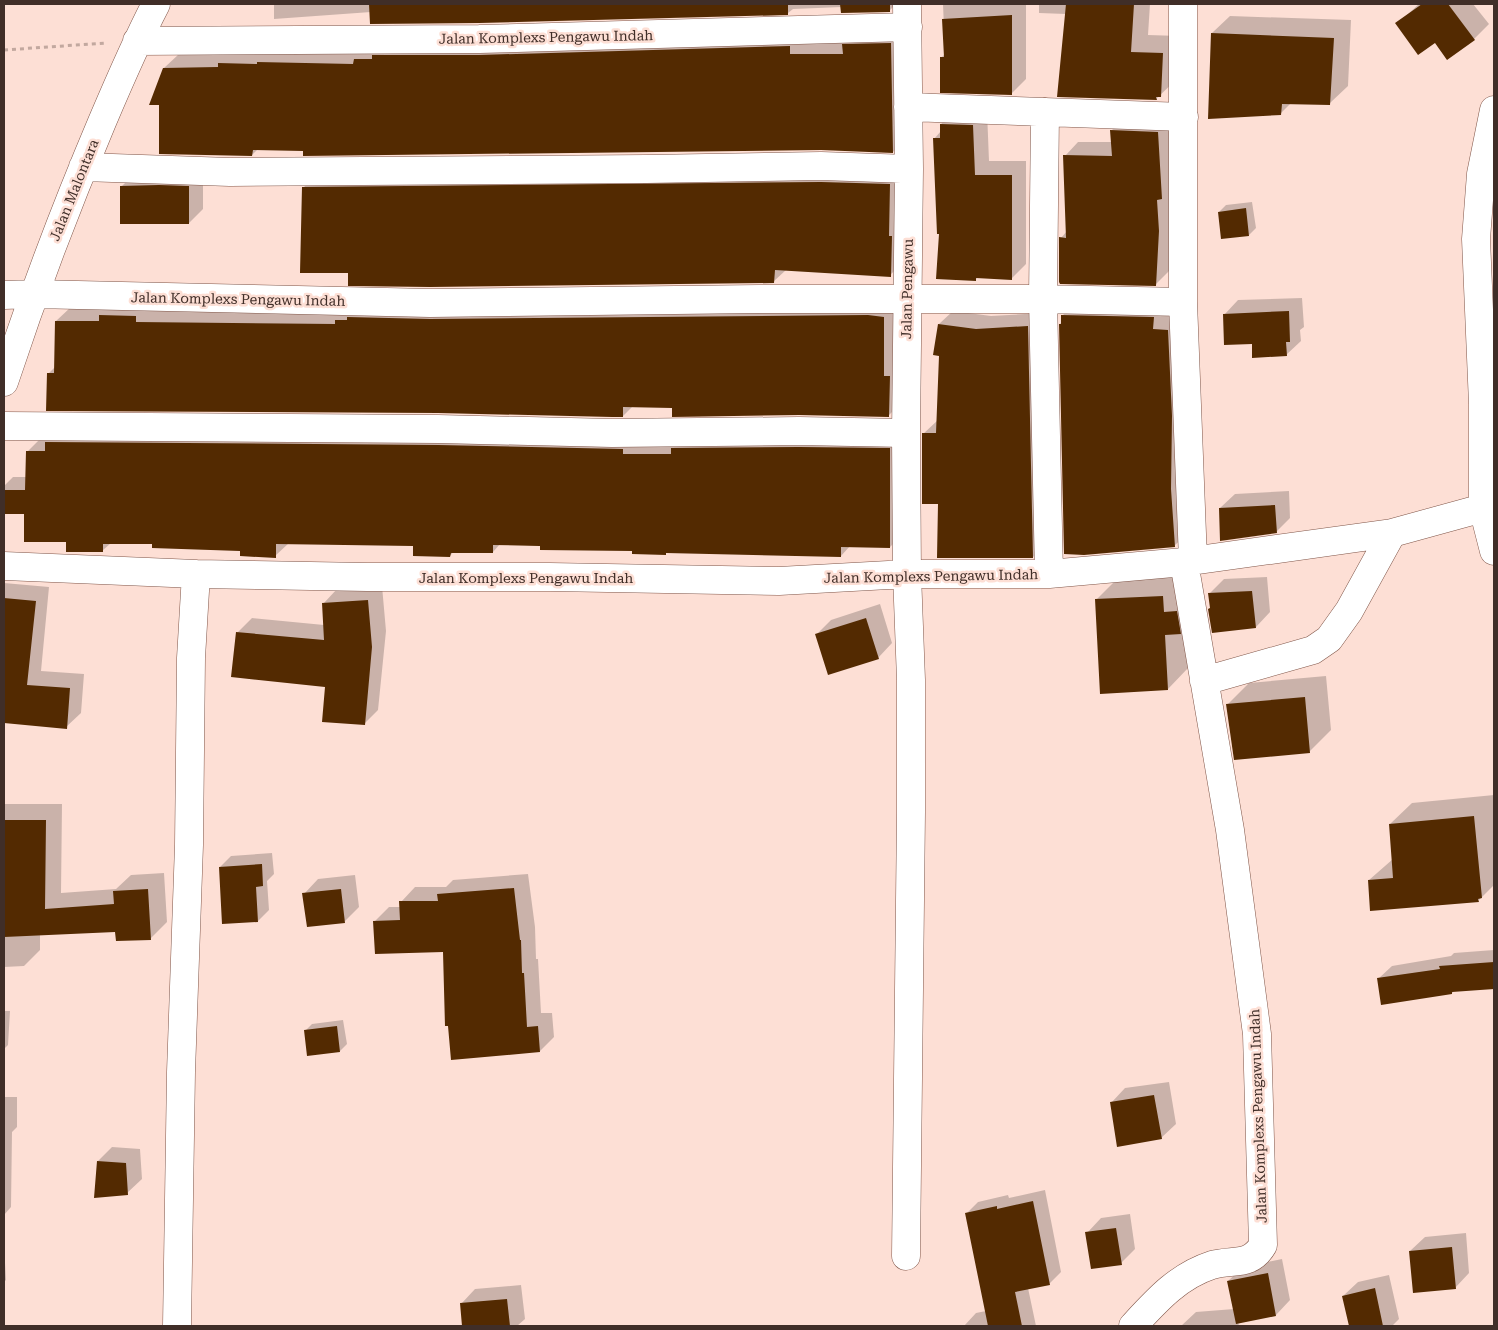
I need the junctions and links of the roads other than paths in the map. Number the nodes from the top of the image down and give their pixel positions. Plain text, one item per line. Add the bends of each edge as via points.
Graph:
1 (156, 4) edge
2 (1183, 4) edge
3 (908, 15) edge
4 (137, 41) junction
5 (908, 107) junction
6 (1494, 110) edge
7 (1045, 112) junction
8 (1184, 117) junction
9 (83, 167) junction
10 (909, 169) junction
11 (33, 294) junction
12 (4, 295) edge
13 (907, 299) junction
14 (1042, 300) junction
15 (1183, 302) junction
16 (4, 382) edge
17 (4, 426) edge
18 (906, 433) junction
19 (1483, 508) junction
20 (1392, 532) junction
21 (1494, 551) edge
22 (1188, 561) junction
23 (4, 566) edge
24 (196, 574) junction
25 (907, 574) junction
26 (1049, 574) junction
27 (1204, 681) junction
28 (906, 1256) dead end
29 (177, 1326) edge
30 (1132, 1326) edge

1 - 4 street, Jalan Malontara
2 - 8 street, Jalan Komplexs Pengawu Indah
3 - 4 street, Jalan Komplexs Pengawu Indah via 479,39
3 - 5 street, Jalan Pengawu
4 - 9 street, Jalan Malontara
5 - 7 street
5 - 10 street, Jalan Pengawu
6 - 19 street via 1481,174 1476,239 1483,404
7 - 8 street
7 - 14 street, Jalan Komplexs Pengawu Indah
8 - 15 street, Jalan Komplexs Pengawu Indah
9 - 10 street via 230,172 821,166
9 - 11 street, Jalan Malontara
10 - 13 street, Jalan Pengawu
11 - 12 street, Jalan Komplexs Pengawu Indah
11 - 13 street, Jalan Komplexs Pengawu Indah via 430,303
11 - 16 street, Jalan Malontara
13 - 14 street, Jalan Komplexs Pengawu Indah
13 - 18 street, Jalan Pengawu
14 - 15 street, Jalan Komplexs Pengawu Indah
14 - 26 street, Jalan Komplexs Pengawu Indah
15 - 22 street, Jalan Komplexs Pengawu Indah
17 - 18 street
18 - 25 street, Jalan Pengawu
19 - 20 street, Jalan Komplexs Pengawu Indah
19 - 21 street
20 - 22 street, Jalan Komplexs Pengawu Indah
20 - 27 street via 1349,611 1329,639 1313,650
22 - 26 street, Jalan Komplexs Pengawu Indah
22 - 27 street, Jalan Komplexs Pengawu Indah
23 - 24 street, Jalan Komplexs Pengawu Indah
24 - 25 street, Jalan Komplexs Pengawu Indah via 779,581
24 - 29 street via 191,658
25 - 26 street, Jalan Komplexs Pengawu Indah
25 - 28 street, Jalan Pengawu via 911,812
27 - 30 street, Jalan Komplexs Pengawu Indah via 1230,830 1258,1034 1263,1245 1251,1259 1212,1265 1192,1274 1162,1294

